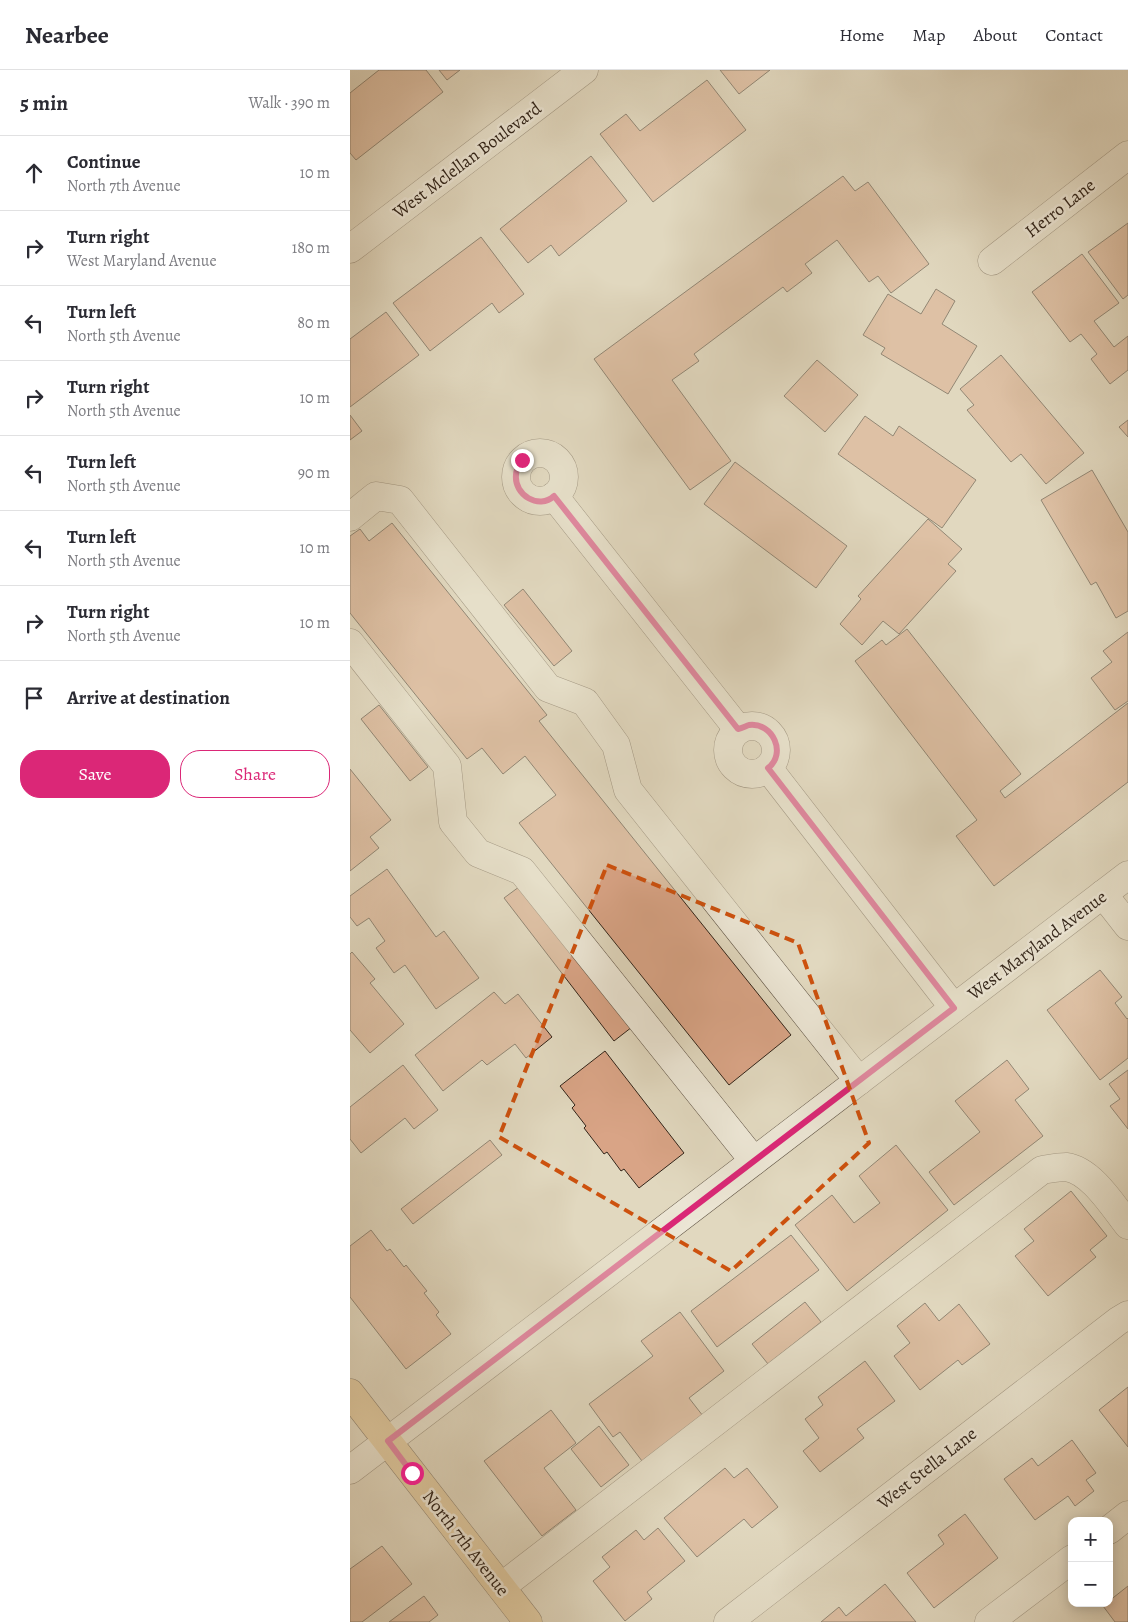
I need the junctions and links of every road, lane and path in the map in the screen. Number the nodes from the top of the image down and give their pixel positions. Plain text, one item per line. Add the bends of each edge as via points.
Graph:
1 (584, 70) edge
2 (1128, 155) edge
3 (350, 249) edge
4 (992, 261) dead end
5 (554, 496) dead end
6 (350, 517) edge
7 (350, 643) edge
8 (1128, 875) edge
9 (1103, 894) junction
10 (1128, 926) edge
11 (954, 1008) junction
12 (859, 1081) junction
13 (754, 1161) junction
14 (1128, 1225) edge
15 (1128, 1315) edge
16 (350, 1393) edge
17 (388, 1441) junction
18 (350, 1470) edge
19 (1128, 1516) edge
20 (1113, 1527) edge
21 (1068, 1562) edge
22 (501, 1587) junction
23 (528, 1622) edge
24 (728, 1622) edge
25 (989, 1622) edge

1 - 3 street, West Mclellan Boulevard
2 - 4 street, Herro Lane
5 - 11 street via 738,729 728,751 736,768 750,774 758,774 768,768
6 - 12 street via 376,496 400,500 548,688 585,702 616,745 628,790
7 - 13 street via 447,766 453,822 478,853 522,872
8 - 9 street, West Maryland Avenue
9 - 10 street
9 - 11 street, West Maryland Avenue
11 - 12 street, West Maryland Avenue
12 - 13 street, West Maryland Avenue
13 - 17 street, West Maryland Avenue
14 - 22 street via 1102,1191 1080,1171 1065,1167 1042,1170
15 - 24 street, West Stella Lane
16 - 17 main road, North 7th Avenue
17 - 18 street, West Maryland Avenue
17 - 22 main road, North 7th Avenue
19 - 20 street
21 - 25 street
22 - 23 main road, North 7th Avenue

